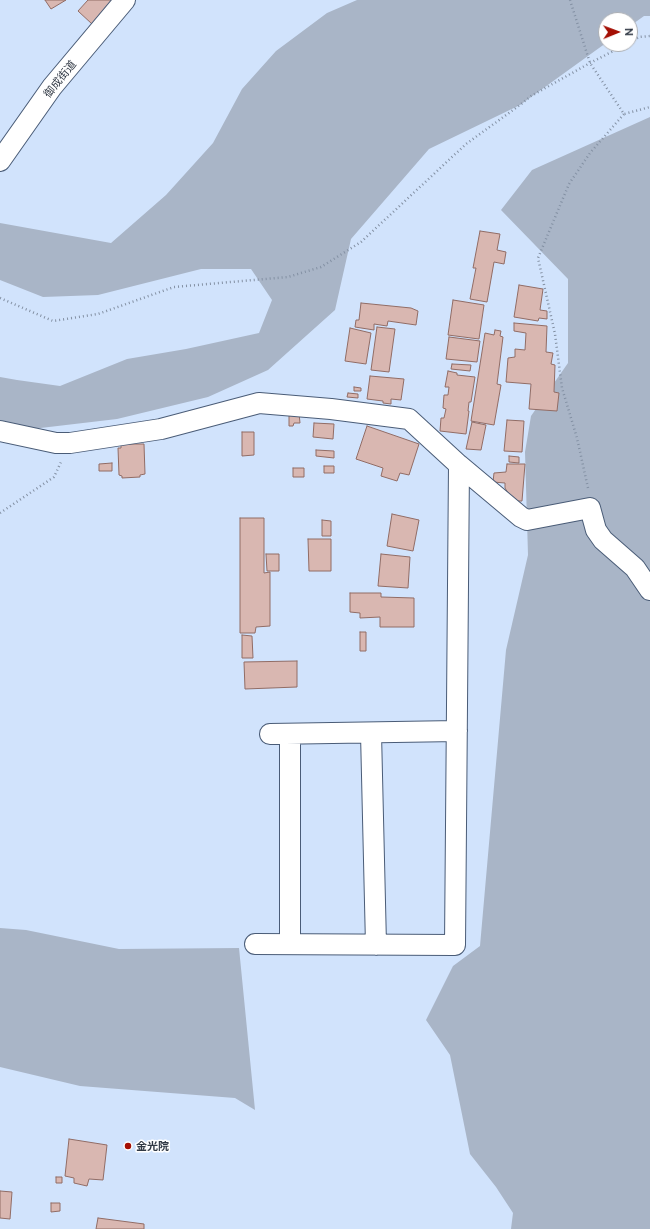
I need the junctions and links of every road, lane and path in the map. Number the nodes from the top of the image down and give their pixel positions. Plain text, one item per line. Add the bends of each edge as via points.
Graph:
1 (125, 0) edge
2 (570, 0) edge
3 (650, 36) edge
4 (638, 38) edge
5 (610, 52) edge
6 (590, 62) junction
7 (650, 107) edge
8 (624, 114) junction
9 (0, 161) edge
10 (0, 298) edge
11 (0, 431) edge
12 (70, 443) junction
13 (459, 465) junction
14 (590, 508) junction
15 (0, 513) edge
16 (650, 590) edge
17 (457, 731) junction
18 (371, 733) junction
19 (270, 734) dead end
20 (290, 734) junction
21 (255, 944) dead end
22 (290, 944) junction
23 (376, 945) junction

1 - 9 street, 御成街道 via 52,87
2 - 6 path
3 - 4 path
5 - 6 path
6 - 8 path
6 - 10 path via 531,96 466,144 361,242 321,267 288,277 174,286 98,314 53,321
7 - 8 path
8 - 14 path via 590,153 569,184 538,258 555,334 562,388 577,438
11 - 12 street via 56,443
12 - 13 street via 161,429 259,403 410,419
12 - 15 path via 54,477
13 - 14 street via 521,518 527,520
13 - 17 street
14 - 16 street via 596,530 603,540 635,568
17 - 18 street
17 - 23 street via 454,945
18 - 20 street
18 - 23 street
19 - 20 street
20 - 22 street
21 - 22 street
22 - 23 street

